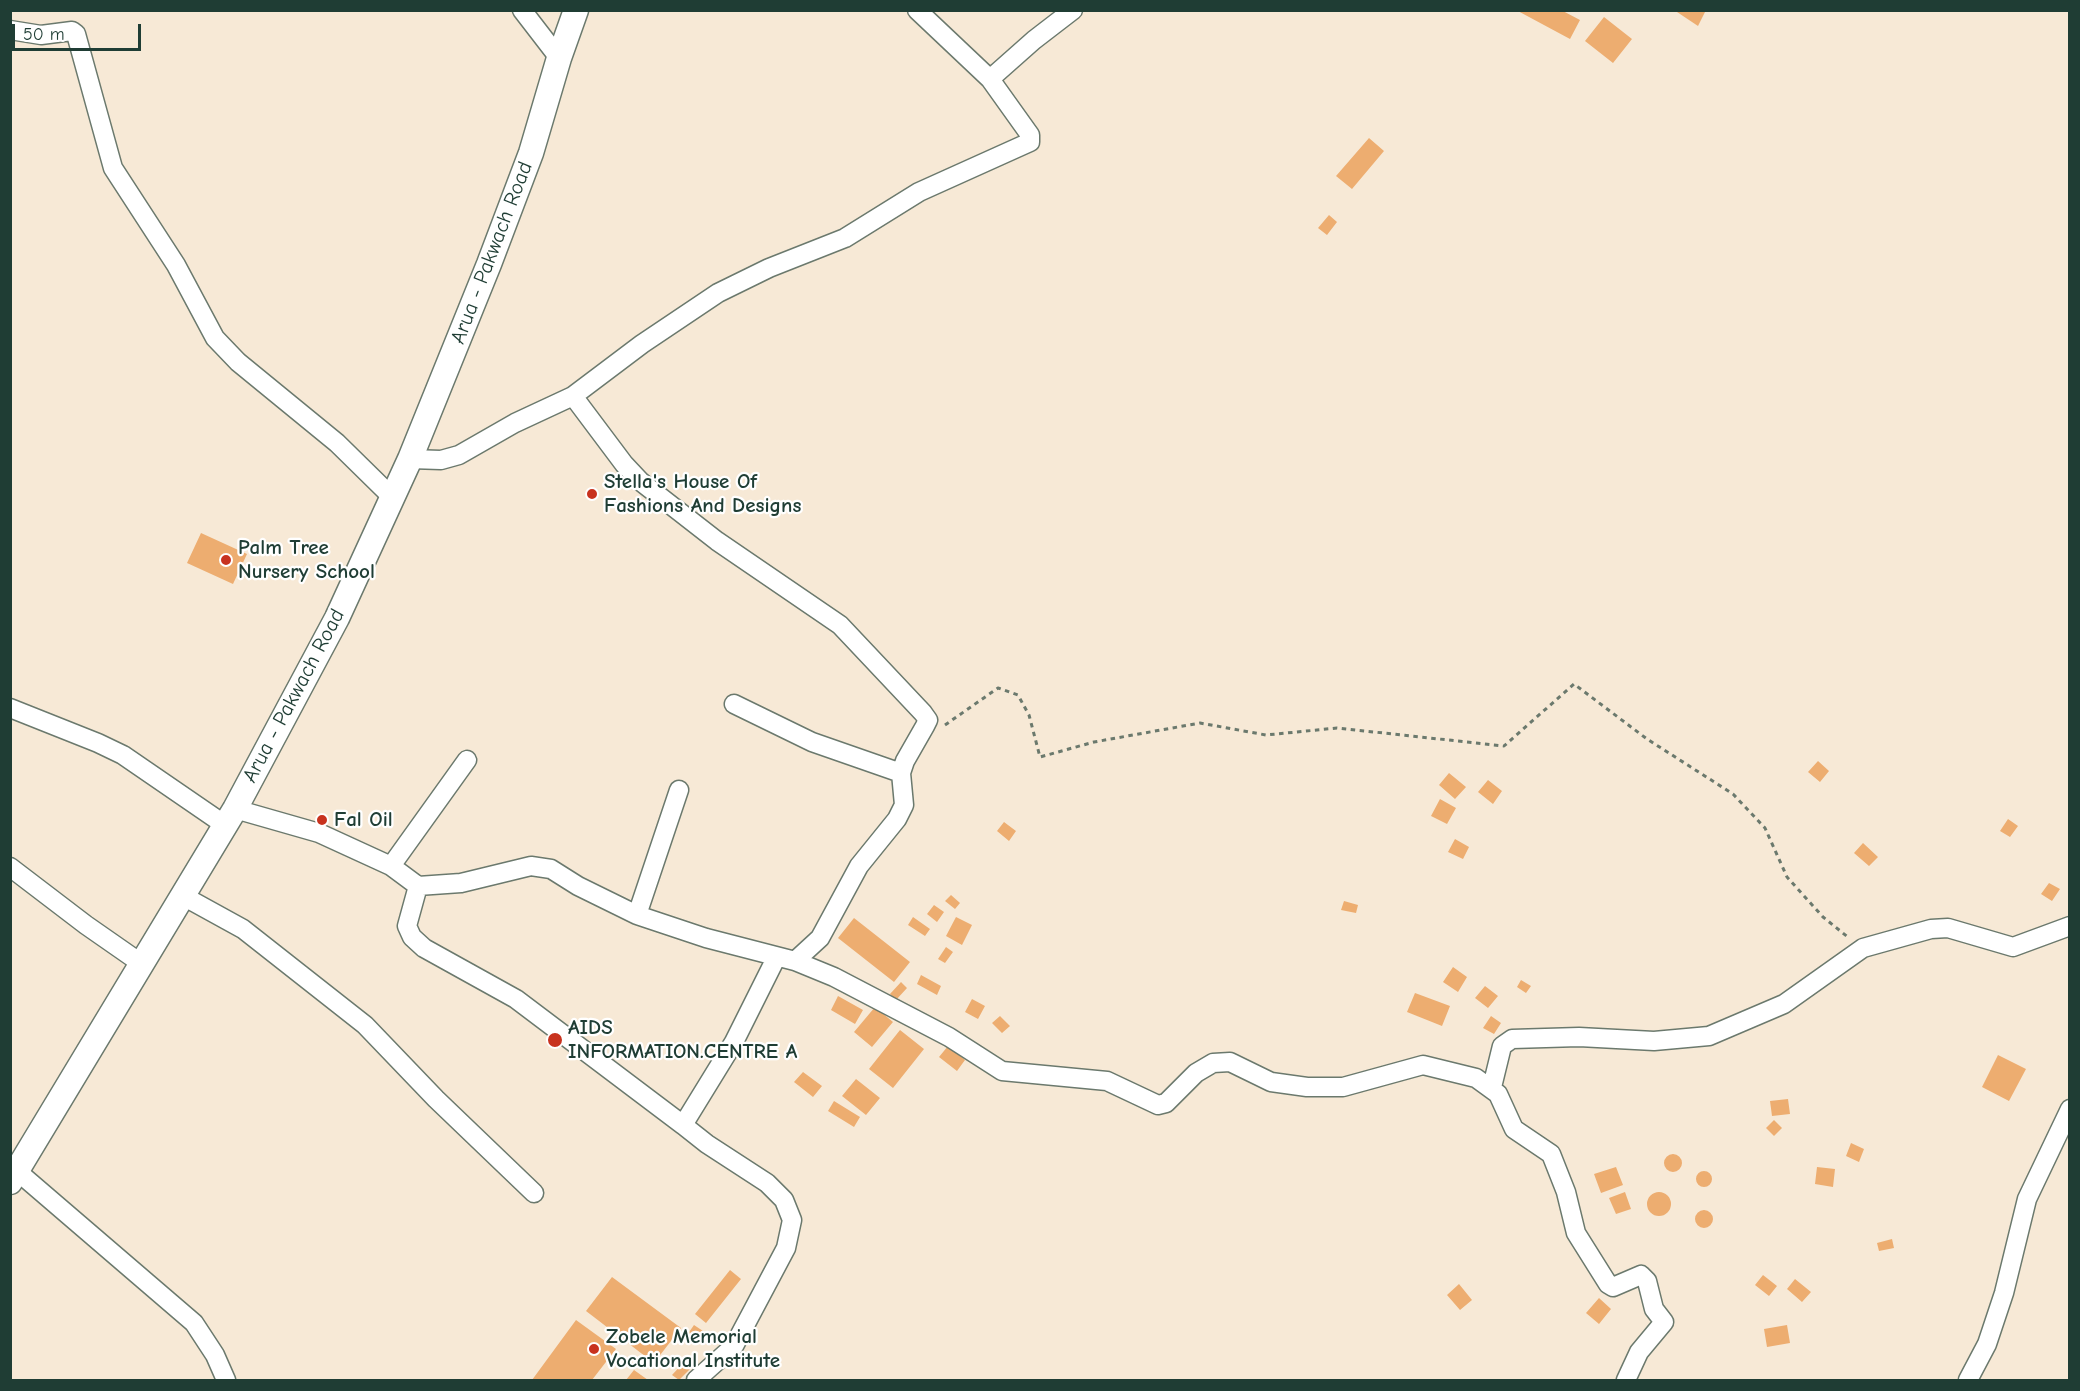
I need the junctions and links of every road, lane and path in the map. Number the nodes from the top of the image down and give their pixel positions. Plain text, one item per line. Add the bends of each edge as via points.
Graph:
1 (522, 10) edge
2 (576, 10) edge
3 (917, 10) edge
4 (1074, 10) edge
5 (10, 30) edge
6 (559, 58) junction
7 (990, 79) junction
8 (573, 396) junction
9 (410, 459) junction
10 (392, 497) junction
11 (734, 704) dead end
12 (10, 708) edge
13 (925, 726) junction
14 (467, 760) dead end
15 (901, 773) junction
16 (679, 790) dead end
17 (230, 817) junction
18 (391, 866) junction
19 (10, 867) edge
20 (418, 886) junction
21 (183, 896) junction
22 (637, 915) junction
23 (2070, 926) edge
24 (1863, 948) junction
25 (776, 958) junction
26 (795, 962) junction
27 (142, 964) junction
28 (1492, 1087) junction
29 (2070, 1109) edge
30 (683, 1125) junction
31 (14, 1176) edge
32 (534, 1193) dead end
33 (226, 1380) edge
34 (696, 1380) edge
35 (1626, 1380) edge
36 (1968, 1380) edge

1 - 6 street
2 - 6 main road, Arua - Pakwach Road
3 - 7 street
4 - 7 street
5 - 10 street via 41,35 72,31 76,34 113,168 176,265 215,338 238,362 337,443
6 - 9 main road, Arua - Pakwach Road via 522,175
7 - 8 street via 1030,135 1027,145 919,192 845,238 769,268 718,294
8 - 9 street via 459,455 441,460
8 - 13 street via 640,481 717,541 840,625 923,714 928,720
9 - 10 main road, Arua - Pakwach Road
10 - 17 main road, Arua - Pakwach Road via 336,618
11 - 15 street via 812,742
12 - 17 street via 123,755
13 - 15 street
13 - 24 path via 942,727 998,688 1018,695 1029,715 1040,757 1094,742 1200,723 1266,735 1337,728 1504,746 1574,684 1647,739 1733,794 1766,828 1787,877 1822,917
14 - 18 street
15 - 26 street via 904,805 897,819 860,866 820,938
16 - 22 street
17 - 18 street via 319,833
17 - 21 main road, Arua - Pakwach Road
18 - 20 street
19 - 27 street
20 - 22 street via 461,883 540,866
20 - 30 street via 407,926 424,948 516,999
21 - 27 main road, Arua - Pakwach Road
21 - 32 street via 243,929 365,1025
22 - 25 street
23 - 24 street via 2013,947 1948,928 1931,928
24 - 28 street via 1784,1004 1708,1036 1654,1041 1512,1039 1502,1046
25 - 26 street
25 - 30 street via 734,1042
26 - 28 street via 834,977 949,1037 1002,1071 1107,1081 1158,1105 1166,1103 1196,1073 1213,1063 1230,1062 1271,1082 1291,1085 1343,1087 1423,1065 1476,1078
27 - 31 main road, Arua - Pakwach Road
28 - 35 street via 1501,1097 1515,1129 1551,1154 1576,1233 1608,1284 1613,1287 1641,1275 1647,1281 1654,1309 1663,1324 1639,1352
29 - 36 street via 2027,1199 1988,1344
30 - 34 street via 767,1183 784,1200 792,1220 786,1248 734,1346
31 - 33 street via 196,1324

